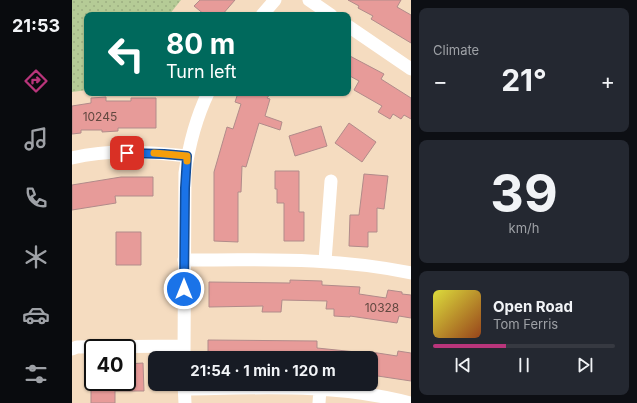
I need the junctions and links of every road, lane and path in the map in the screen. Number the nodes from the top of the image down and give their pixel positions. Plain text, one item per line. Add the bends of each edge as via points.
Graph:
1 (275, 0) edge
2 (309, 0) edge
3 (265, 12) edge
4 (327, 12) edge
5 (351, 28) edge
6 (411, 69) edge
7 (207, 96) edge
8 (187, 156) junction
9 (72, 158) edge
10 (331, 181) dead end
11 (184, 260) junction
12 (325, 261) junction
13 (411, 273) edge
14 (72, 349) edge
15 (163, 351) edge
16 (184, 351) edge
17 (184, 391) edge
18 (320, 391) edge
19 (340, 391) edge
20 (185, 403) edge
21 (319, 403) edge
22 (410, 403) edge

1 - 3 street
2 - 4 street
5 - 6 street
7 - 8 street
8 - 9 street via 127,153
8 - 11 street
10 - 12 street
11 - 12 street
11 - 16 street
12 - 13 street
14 - 15 street via 77,347
17 - 20 street
18 - 21 street
19 - 22 street

